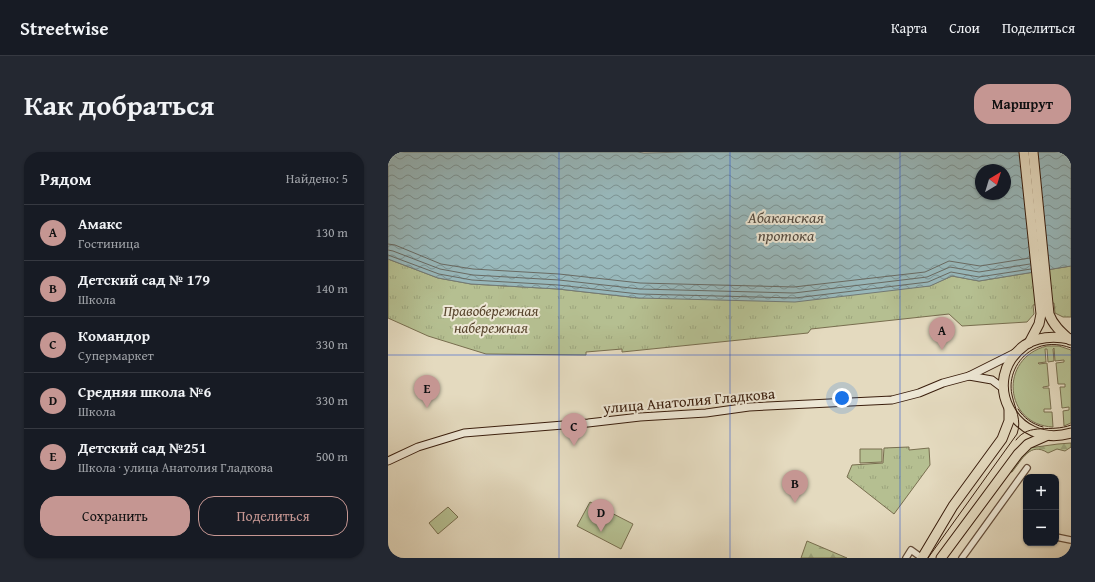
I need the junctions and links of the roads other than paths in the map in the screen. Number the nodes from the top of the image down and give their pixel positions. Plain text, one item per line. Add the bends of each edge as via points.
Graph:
1 (1024, 152) edge
2 (1033, 152) edge
3 (1045, 314) junction
4 (1071, 340) edge
5 (1029, 343) junction
6 (1017, 352) junction
7 (969, 376) junction
8 (1004, 389) junction
9 (1009, 409) junction
10 (1071, 433) edge
11 (1046, 436) junction
12 (388, 461) edge
13 (1027, 468) dead end
14 (1059, 538) edge
15 (1071, 540) edge
16 (906, 558) edge
17 (922, 558) edge
18 (941, 558) edge
19 (962, 558) edge

1 - 3 highway
2 - 3 highway
3 - 4 highway
3 - 5 highway
4 - 5 highway via 1045,337
5 - 6 highway
6 - 7 main road
6 - 8 highway via 1006,372
7 - 8 main road via 992,380
7 - 12 main road, улица Анатолия Гладкова via 892,400 749,407 706,413 464,433 418,447
8 - 9 highway
9 - 11 highway via 1024,427
9 - 17 highway via 1009,421 1002,439 953,506
10 - 11 highway
11 - 18 highway via 1028,444 1018,454
13 - 19 street
14 - 15 street
16 - 17 street via 911,550

